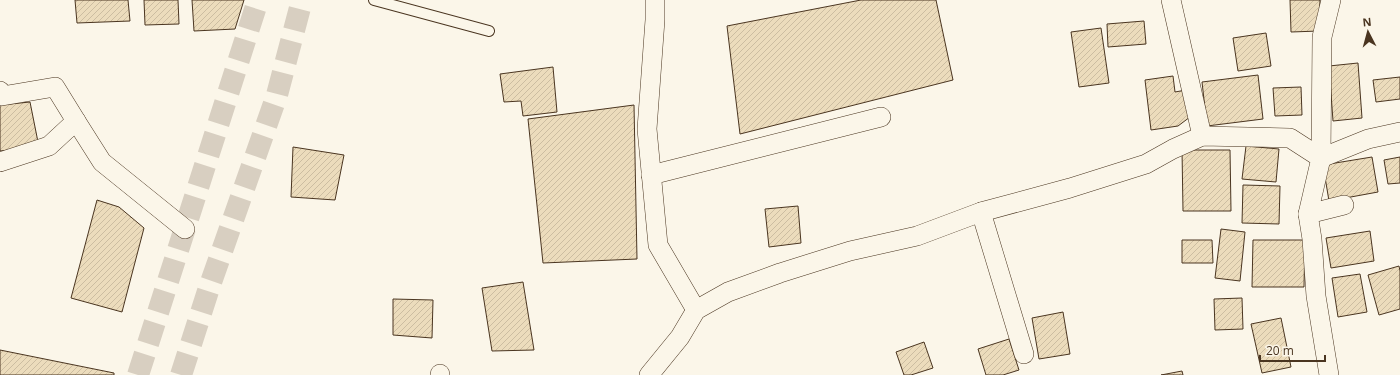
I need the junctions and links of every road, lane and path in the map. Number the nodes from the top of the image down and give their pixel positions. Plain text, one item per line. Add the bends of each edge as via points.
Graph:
1 (374, 0) edge
2 (655, 0) edge
3 (1170, 0) edge
4 (1331, 0) edge
5 (489, 31) dead end
6 (0, 91) edge
7 (881, 117) dead end
8 (76, 121) junction
9 (1400, 132) edge
10 (1202, 136) junction
11 (1321, 158) junction
12 (0, 162) edge
13 (651, 175) junction
14 (1344, 205) dead end
15 (981, 212) junction
16 (1308, 214) junction
17 (184, 229) dead end
18 (696, 310) junction
19 (1024, 354) dead end
20 (649, 375) edge
21 (1330, 375) edge

1 - 5 lane
2 - 13 street via 647,129
3 - 10 street
4 - 11 street via 1322,37
6 - 8 street via 2,96 56,87
7 - 13 street
8 - 12 street via 49,146
8 - 17 street via 102,162
9 - 11 street via 1368,139
10 - 11 street via 1290,138
10 - 15 street via 1146,164
11 - 16 street
13 - 18 street via 658,245
14 - 16 street
15 - 18 street via 917,236 850,251 780,273 728,292
15 - 19 street
16 - 21 street via 1316,296
18 - 20 street via 680,337

